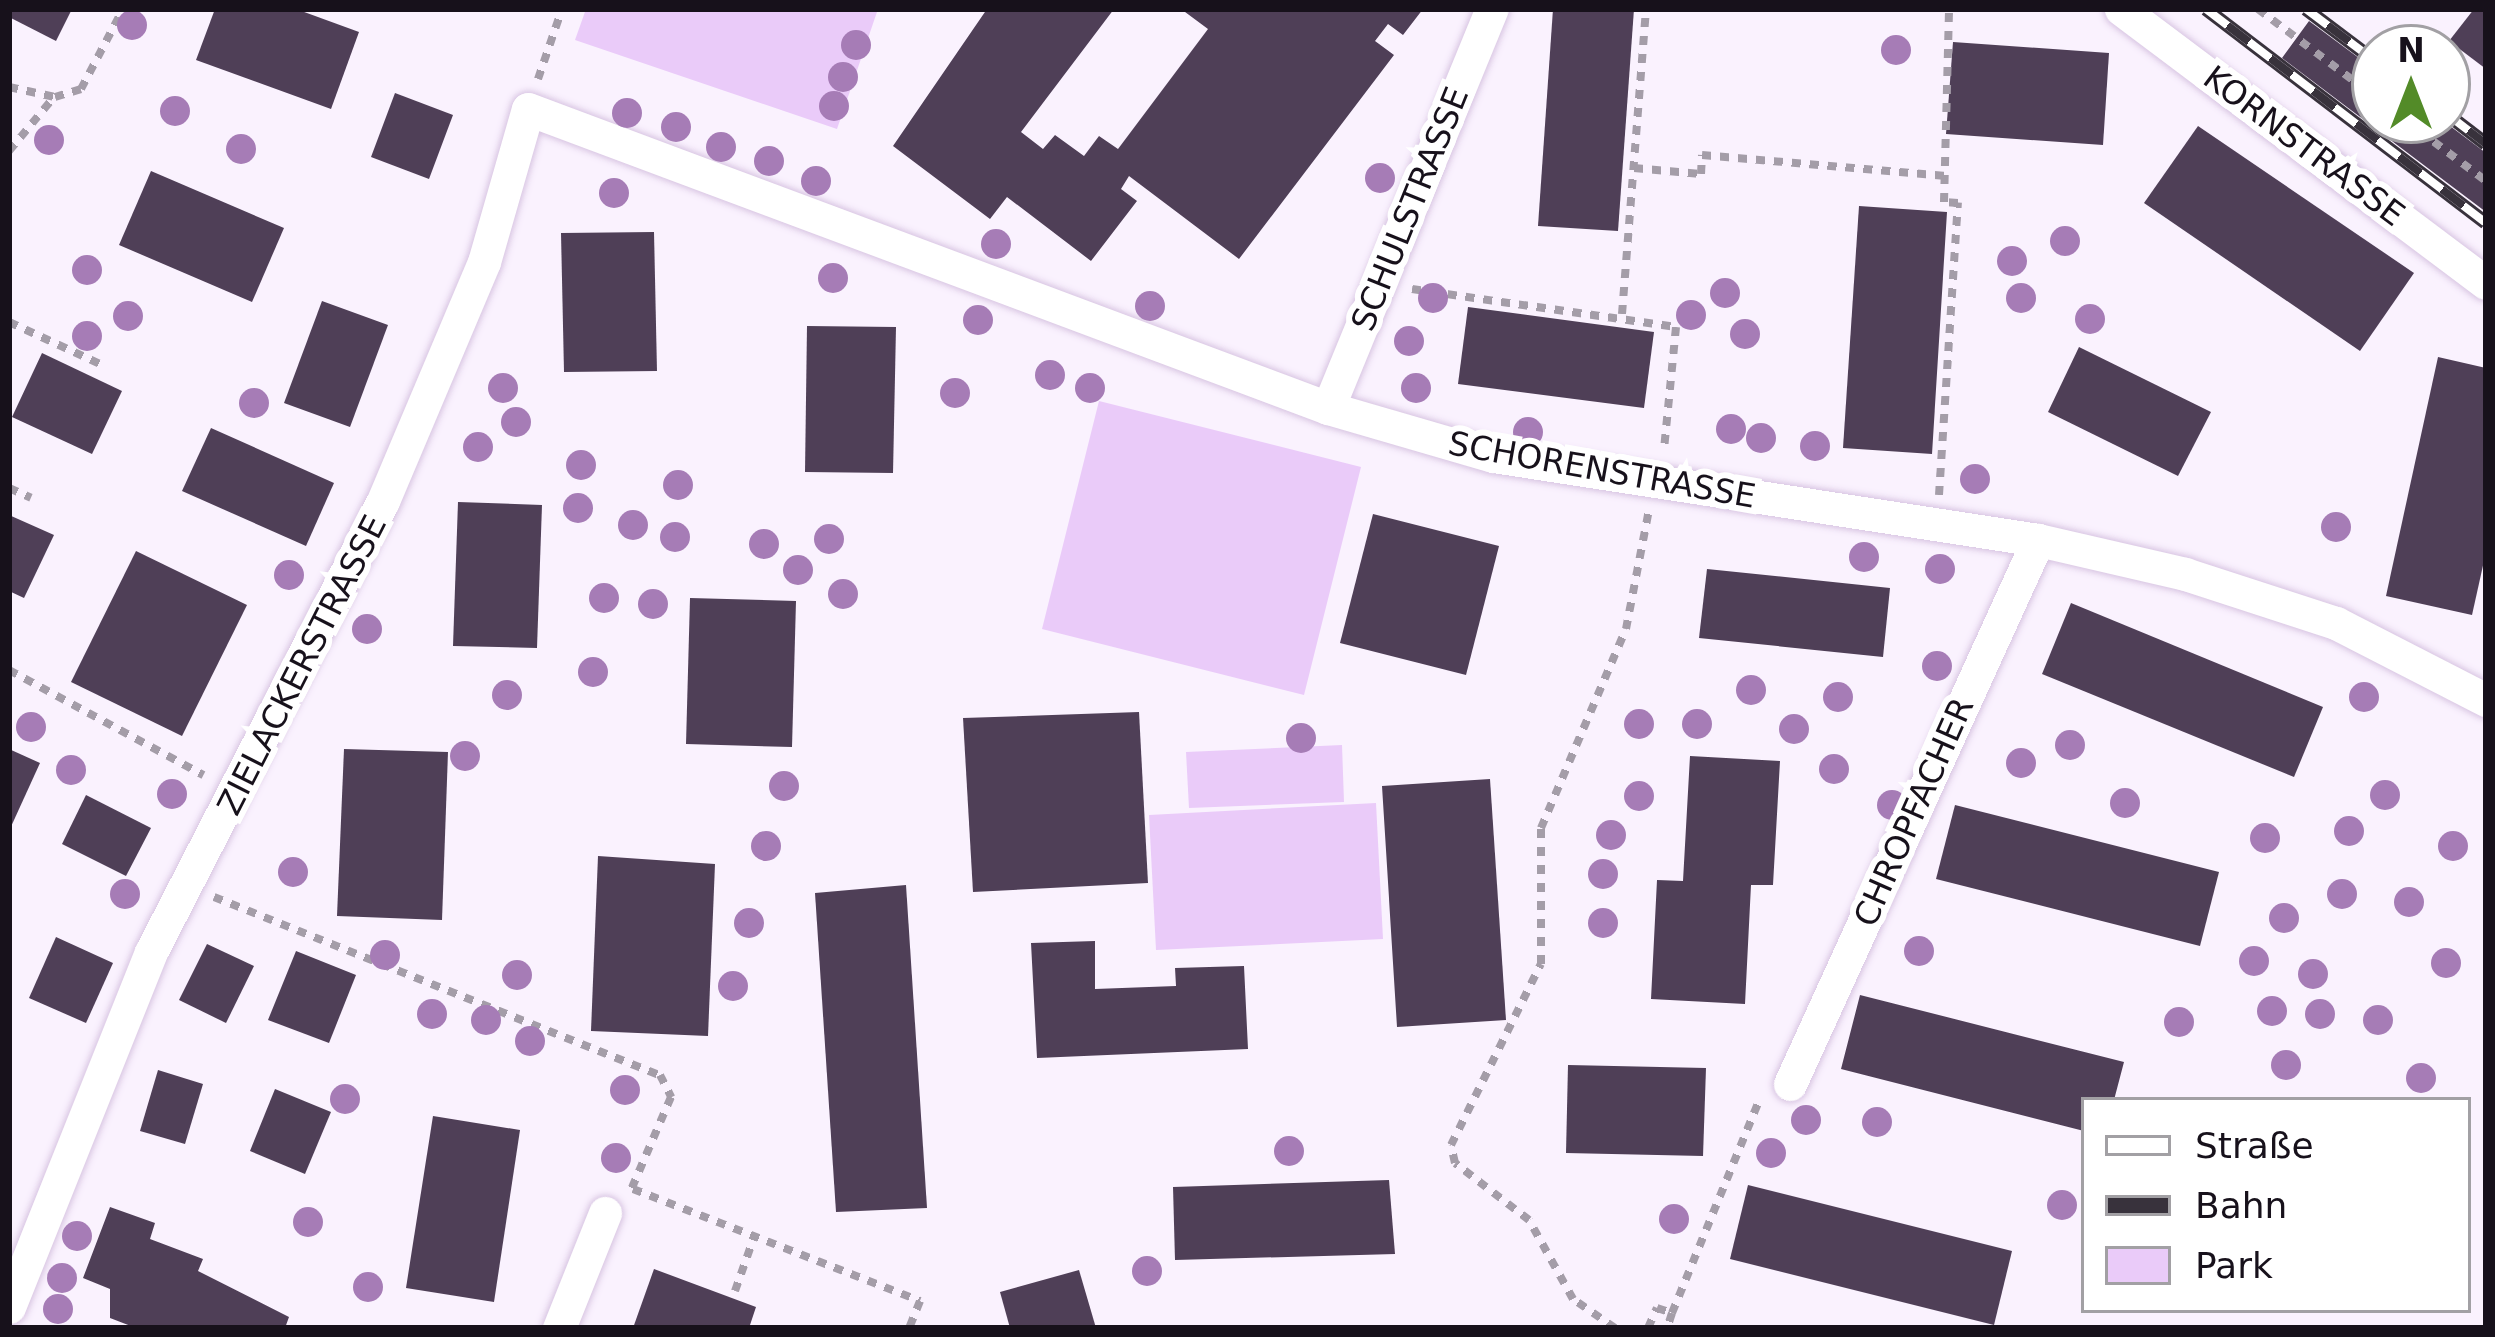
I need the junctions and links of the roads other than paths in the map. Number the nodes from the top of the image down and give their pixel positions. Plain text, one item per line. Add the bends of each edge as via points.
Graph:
1 (1492, 9) edge
2 (2121, 9) edge
3 (528, 109) joint
4 (2486, 283) edge
5 (1328, 408) junction
6 (2038, 540) junction
7 (2484, 693) edge
8 (1790, 1084) road end
9 (604, 1213) road end
10 (9, 1306) edge
11 (560, 1328) edge

1 - 5 street, SCHULSTRASSE
2 - 4 street, KORNSTRASSE
3 - 5 street, SCHORENSTRASSE
3 - 10 street, ZIELACKERSTRASSE via 484,262 393,480 151,952
5 - 6 street, SCHORENSTRASSE via 1493,456
6 - 7 street, SCHORENSTRASSE via 2186,574 2336,623
6 - 8 street, CHROPFACHER
9 - 11 street

